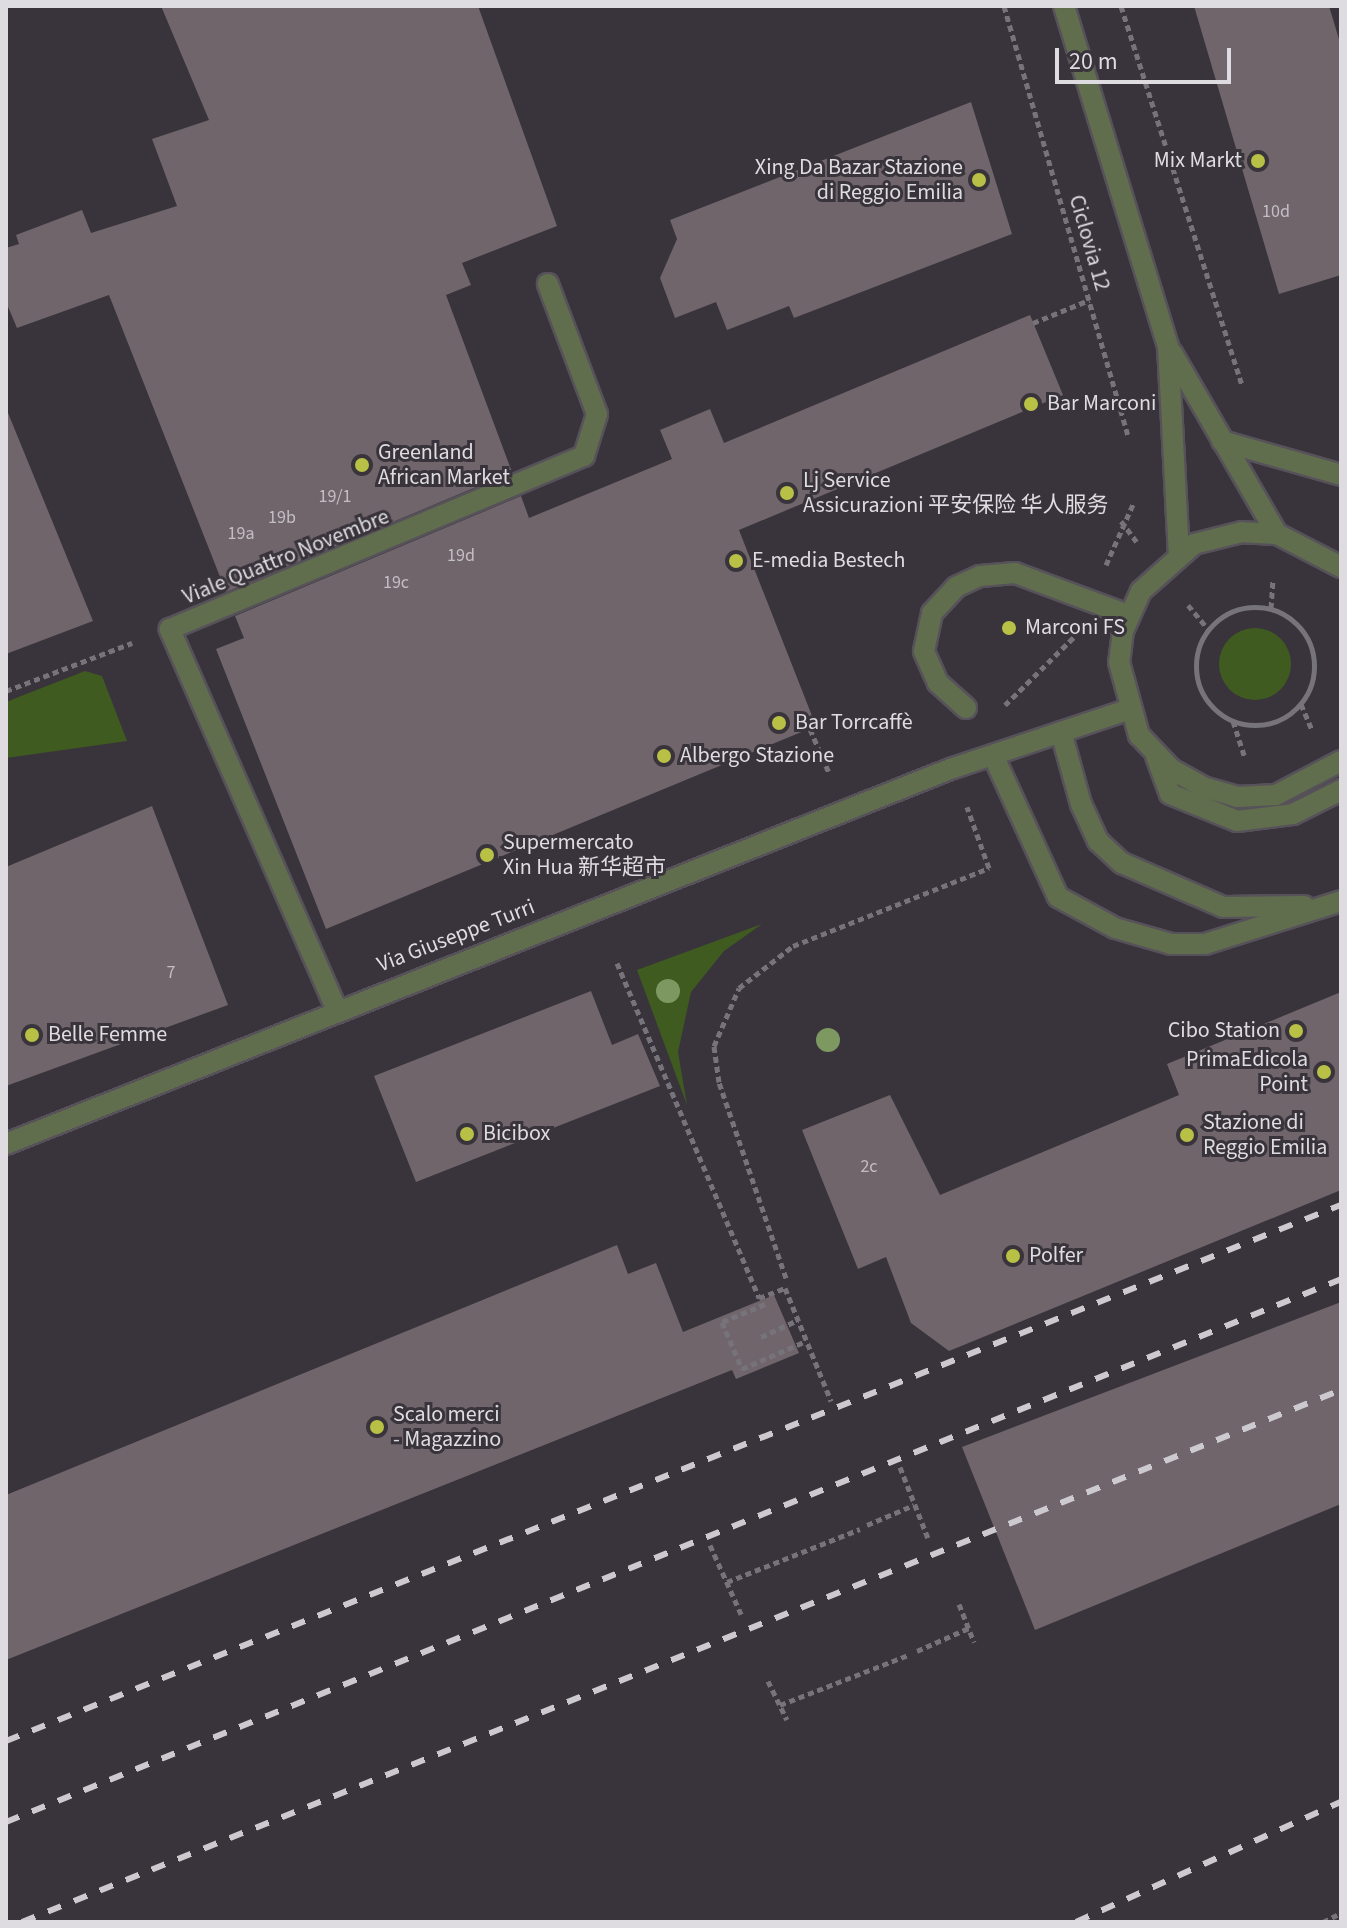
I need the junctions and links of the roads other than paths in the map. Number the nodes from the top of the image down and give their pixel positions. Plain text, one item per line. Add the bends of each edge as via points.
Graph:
1 (1064, 6) edge
2 (548, 284) dead end
3 (1168, 346) junction
4 (1222, 441) junction
5 (1341, 475) edge
6 (1277, 534) junction
7 (1179, 554) junction
8 (1340, 564) edge
9 (1128, 615) junction
10 (966, 708) dead end
11 (1127, 710) junction
12 (1061, 732) junction
13 (993, 755) junction
14 (1156, 756) junction
15 (1341, 761) edge
16 (1341, 790) edge
17 (1341, 901) edge
18 (336, 1008) junction
19 (6, 1144) edge

1 - 3 street
2 - 18 street, Viale Quattro Novembre via 597,414 584,456 170,629
3 - 4 street
3 - 7 street
4 - 5 street
4 - 6 street
6 - 7 street via 1225,534
6 - 8 street
7 - 9 street
9 - 10 street via 1015,573 980,576 956,587 937,603 923,642 931,674
9 - 11 street via 1119,662
11 - 12 street, Via Giuseppe Turri
11 - 14 street
12 - 13 street, Via Giuseppe Turri
12 - 17 street via 1090,824 1122,863 1223,907
13 - 17 street via 1058,897 1115,928 1171,944 1205,944
13 - 18 street, Via Giuseppe Turri
14 - 15 street via 1185,779 1237,797 1295,789
14 - 16 street via 1170,794 1237,821 1293,814
18 - 19 street, Via Giuseppe Turri

